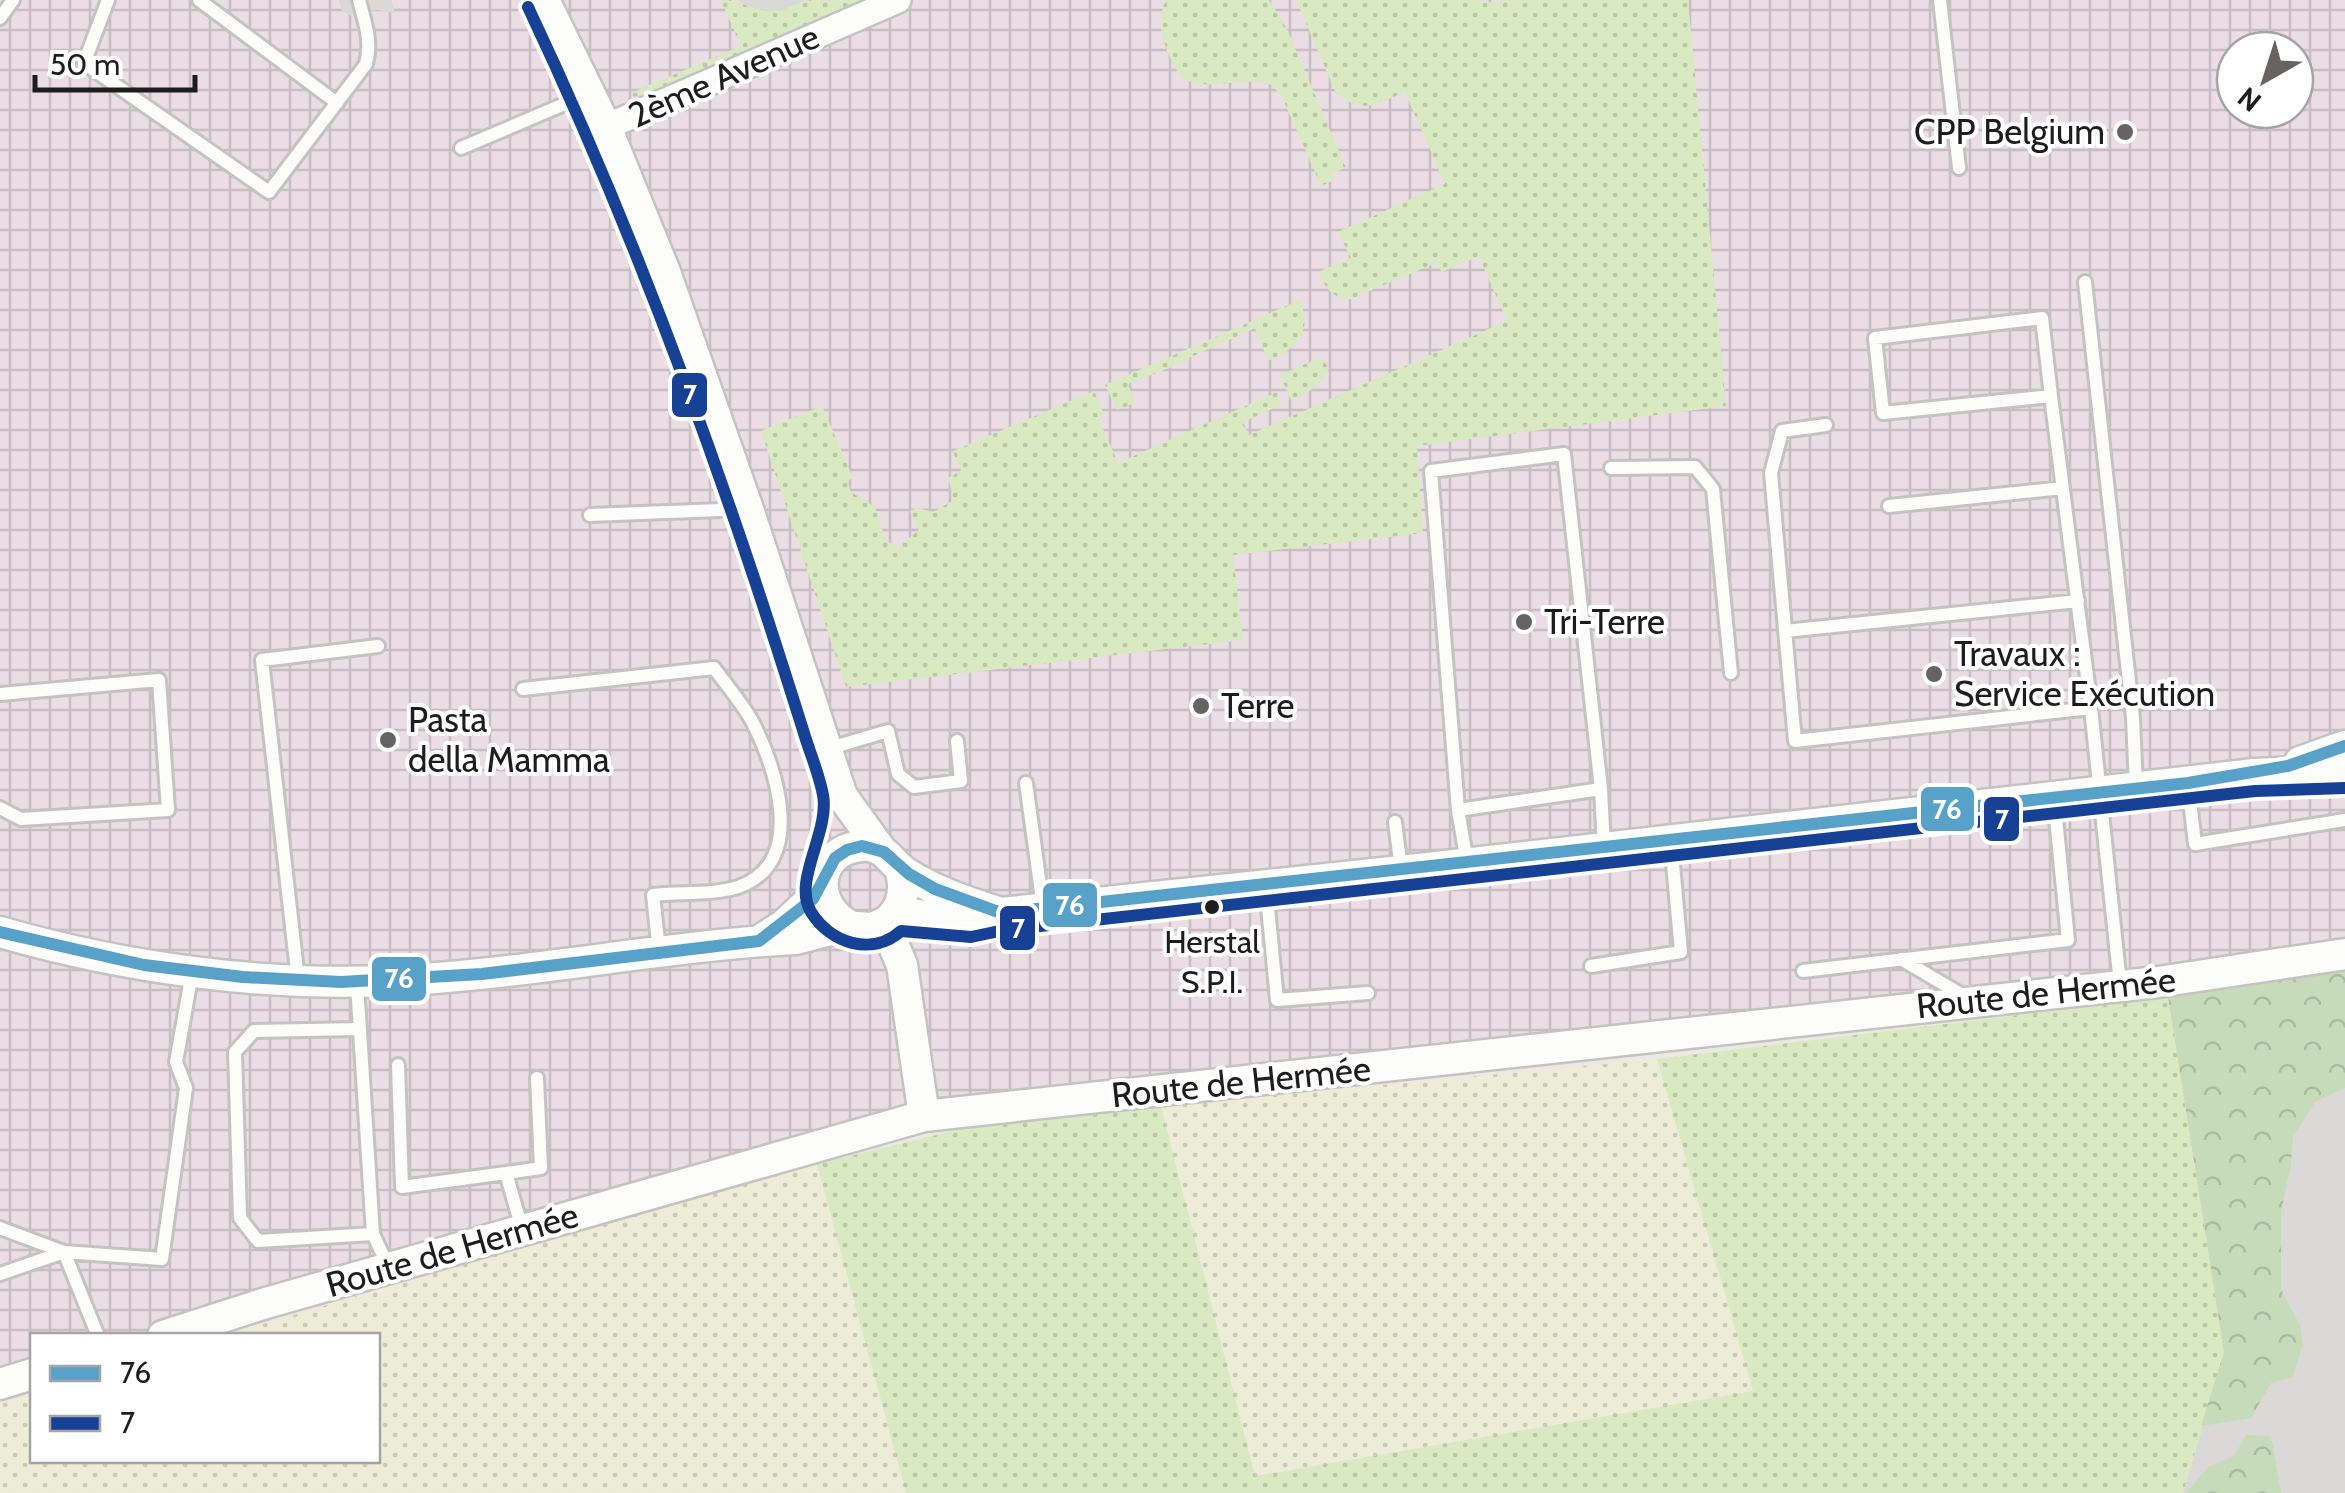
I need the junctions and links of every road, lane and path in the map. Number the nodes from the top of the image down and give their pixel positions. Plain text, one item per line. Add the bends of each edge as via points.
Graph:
1 (13, 0) edge
2 (108, 0) edge
3 (200, 0) edge
4 (359, 0) edge
5 (544, 0) edge
6 (898, 0) edge
7 (1940, 0) edge
8 (0, 18) edge
9 (590, 94) junction
10 (336, 103) junction
11 (606, 128) junction
12 (461, 148) dead end
13 (1959, 168) dead end
14 (2085, 282) dead end
15 (2051, 396) junction
16 (1826, 425) dead end
17 (1610, 468) dead end
18 (2063, 488) junction
19 (1890, 506) dead end
20 (748, 509) junction
21 (590, 515) dead end
22 (2078, 601) junction
23 (1785, 631) junction
24 (378, 646) dead end
25 (1731, 673) dead end
26 (524, 689) dead end
27 (0, 694) edge
28 (2091, 708) junction
29 (957, 742) dead end
30 (2345, 746) edge
31 (827, 748) junction
32 (2345, 770) edge
33 (2254, 774) junction
34 (1026, 782) dead end
35 (2188, 782) junction
36 (2136, 788) junction
37 (1601, 789) junction
38 (2101, 792) junction
39 (842, 796) junction
40 (2054, 798) junction
41 (0, 808) edge
42 (1458, 810) junction
43 (2345, 820) edge
44 (1395, 822) dead end
45 (1670, 840) junction
46 (1604, 847) junction
47 (833, 859) junction
48 (891, 860) junction
49 (1468, 863) junction
50 (1401, 871) junction
51 (1266, 885) junction
52 (822, 888) junction
53 (1044, 909) junction
54 (1001, 913) junction
55 (889, 918) junction
56 (942, 920) junction
57 (852, 926) junction
58 (0, 932) edge
59 (759, 941) junction
60 (660, 954) junction
61 (2345, 954) edge
62 (1901, 960) junction
63 (902, 966) junction
64 (1590, 966) dead end
65 (192, 970) junction
66 (1802, 971) dead end
67 (298, 980) junction
68 (356, 981) junction
69 (2120, 986) junction
70 (1368, 993) dead end
71 (1974, 1002) junction
72 (360, 1029) junction
73 (398, 1065) dead end
74 (537, 1078) dead end
75 (924, 1116) junction
76 (506, 1173) junction
77 (0, 1228) edge
78 (523, 1231) junction
79 (373, 1234) junction
80 (64, 1252) junction
81 (389, 1268) junction
82 (0, 1274) edge
83 (97, 1333) edge
84 (172, 1333) edge
85 (30, 1375) edge
86 (0, 1384) edge

1 - 8 lane
2 - 10 lane via 84,63 269,192
3 - 10 lane
4 - 10 lane via 370,49
5 - 9 street, 2ème Avenue
6 - 11 street, 2ème Avenue
7 - 13 lane
9 - 11 street, 2ème Avenue
9 - 12 lane
11 - 20 street, 2ème Avenue
14 - 36 lane via 2134,718
15 - 15 lane via 1883,413 1876,338 2042,318
15 - 18 lane
16 - 23 lane via 1782,431 1771,474
17 - 25 lane via 1695,468 1713,489
18 - 19 lane
18 - 22 lane
20 - 21 lane
20 - 31 street, 2ème Avenue
22 - 23 lane
22 - 28 lane
23 - 28 lane via 1795,741
24 - 67 lane via 262,660
26 - 60 lane via 714,668 753,723 774,775 780,840 758,875 736,887 653,895
27 - 41 lane via 159,680 168,810 21,818
28 - 38 lane
29 - 31 lane via 961,781 914,787 898,774 888,731
30 - 33 street
31 - 39 street, 2ème Avenue
32 - 33 street
33 - 35 street
34 - 53 lane
35 - 36 street
35 - 43 lane via 2195,844
36 - 38 street
37 - 42 lane
37 - 42 lane via 1564,454 1431,471
37 - 46 lane
38 - 40 street
38 - 69 lane
39 - 47 street, 2ème Avenue
39 - 48 street, 2ème Avenue
40 - 45 street
40 - 62 lane via 2068,940
42 - 49 lane
44 - 50 lane
45 - 46 street
45 - 64 lane via 1681,952
46 - 49 street
47 - 48 street via 862,846
47 - 52 street
48 - 54 street via 936,889
48 - 55 street via 904,888
49 - 50 street
50 - 51 street
51 - 53 street
51 - 70 lane via 1277,1000
52 - 57 street via 830,912
52 - 59 street
53 - 54 street
54 - 56 street
55 - 56 street
55 - 57 street via 872,927
55 - 63 street
56 - 63 street
57 - 59 street
58 - 65 street
59 - 60 street
60 - 68 street
61 - 69 street, Route de Hermée
62 - 66 lane
62 - 71 lane
63 - 75 street
65 - 67 street
65 - 80 lane via 176,1062 186,1088 162,1259
67 - 68 street
68 - 72 lane
69 - 71 street, Route de Hermée
71 - 75 street, Route de Hermée
72 - 79 lane
72 - 79 lane via 254,1031 235,1052 240,1218 258,1241
73 - 76 lane via 402,1188
74 - 76 lane via 541,1168
75 - 78 street, Route de Hermée
76 - 78 lane
77 - 80 lane
78 - 81 street, Route de Hermée
79 - 81 lane
80 - 82 lane
80 - 83 lane
81 - 84 street, Route de Hermée
85 - 86 street

